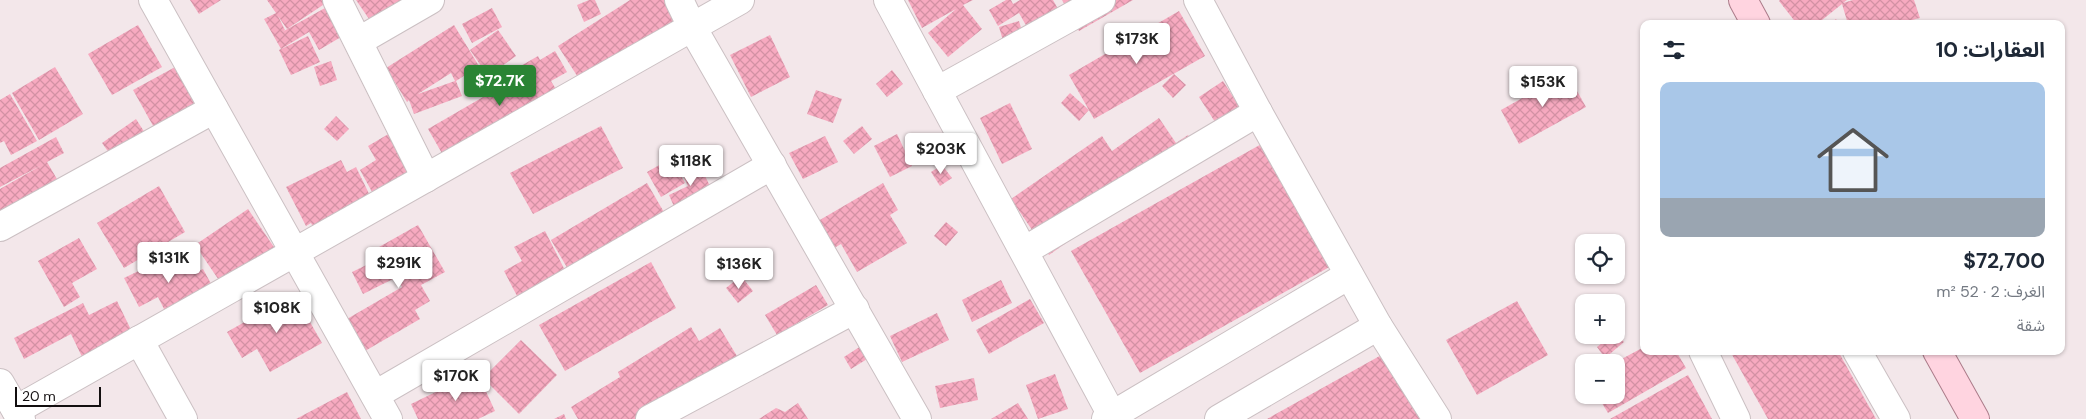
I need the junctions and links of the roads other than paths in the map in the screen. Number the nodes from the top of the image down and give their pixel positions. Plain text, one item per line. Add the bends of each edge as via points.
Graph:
1 (153, 0) edge
2 (337, 0) edge
3 (430, 0) edge
4 (679, 0) edge
5 (740, 0) edge
6 (888, 0) edge
7 (1101, 0) edge
8 (1198, 0) edge
9 (1743, 0) edge
10 (1754, 20) edge
11 (692, 27) junction
12 (359, 41) junction
13 (937, 91) junction
14 (214, 109) junction
15 (1258, 112) junction
16 (772, 165) junction
17 (426, 178) junction
18 (0, 227) edge
19 (1024, 251) junction
20 (294, 252) junction
21 (1348, 275) junction
22 (855, 309) junction
23 (1378, 326) junction
24 (139, 340) junction
25 (1705, 355) edge
26 (1859, 355) edge
27 (1939, 355) edge
28 (0, 383) edge
29 (375, 395) junction
30 (680, 412) edge
31 (18, 414) edge
32 (1110, 418) edge
33 (184, 419) edge
34 (388, 419) edge
35 (650, 419) edge
36 (917, 419) edge
37 (1219, 419) edge
38 (1437, 419) edge
39 (1736, 419) edge
40 (1896, 419) edge
41 (1975, 419) edge

1 - 14 street
2 - 12 street
3 - 12 street
4 - 11 street
5 - 11 street
6 - 13 street
7 - 13 street
8 - 15 street
9 - 10 main road
11 - 16 street
11 - 17 street
12 - 17 street
13 - 19 street
14 - 18 street
14 - 20 street
15 - 19 street
15 - 21 street
16 - 22 street
16 - 29 street
17 - 20 street
19 - 32 street
20 - 24 street
20 - 29 street
21 - 23 street
21 - 32 street
22 - 30 street
22 - 36 street
23 - 37 street
23 - 38 street
24 - 31 street
24 - 33 street
25 - 39 street
26 - 40 street
27 - 41 main road
28 - 31 street
29 - 34 street
30 - 35 street

